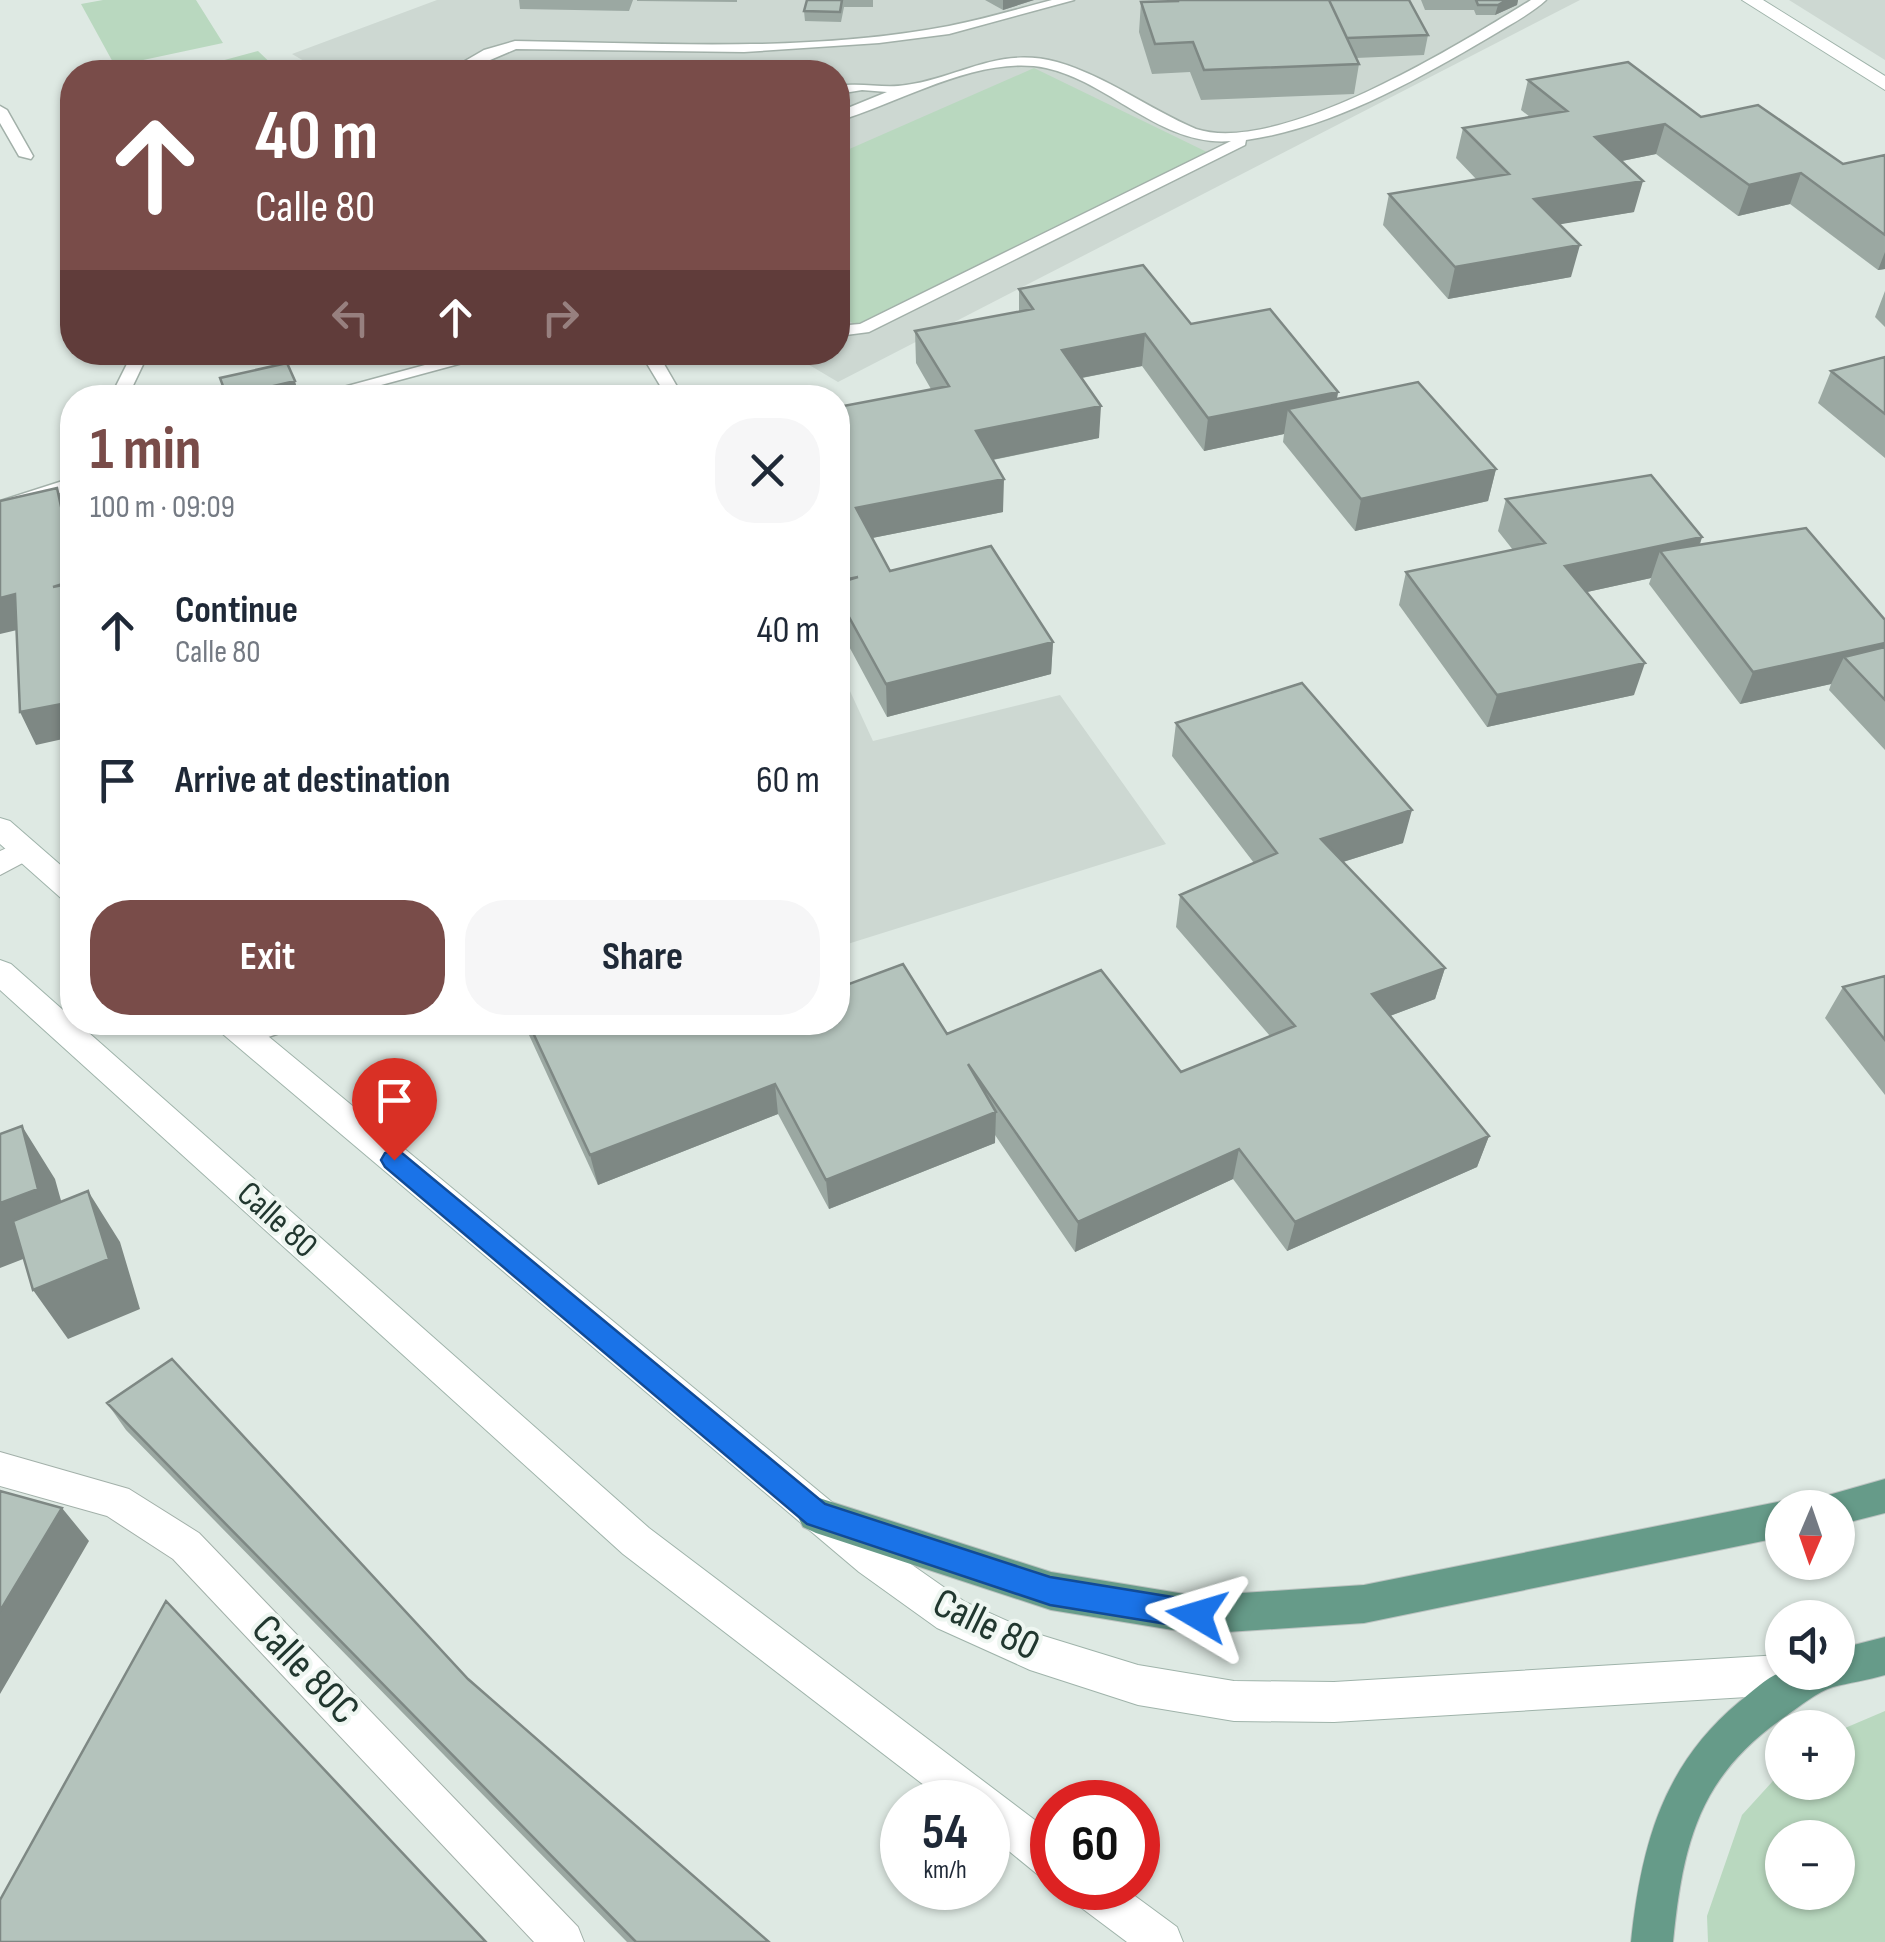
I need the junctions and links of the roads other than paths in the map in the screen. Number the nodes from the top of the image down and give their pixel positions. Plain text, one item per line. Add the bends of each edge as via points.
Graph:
1 (1068, 0) edge
2 (1540, 0) edge
3 (1750, 0) edge
4 (475, 60) edge
5 (1885, 84) edge
6 (850, 88) edge
7 (914, 91) junction
8 (0, 110) edge
9 (850, 113) edge
10 (1251, 136) junction
11 (26, 156) dead end
12 (850, 331) edge
13 (443, 365) edge
14 (363, 385) edge
15 (60, 487) edge
16 (0, 507) edge
17 (0, 828) edge
18 (12, 858) edge
19 (60, 884) edge
20 (0, 972) edge
21 (60, 1026) edge
22 (70, 1035) edge
23 (244, 1035) edge
24 (0, 1469) edge
25 (1885, 1496) edge
26 (1855, 1504) edge
27 (816, 1514) junction
28 (1765, 1522) edge
29 (1885, 1656) edge
30 (1855, 1664) edge
31 (1765, 1676) edge
32 (1790, 1690) edge
33 (950, 1780) edge
34 (1010, 1826) edge
35 (1030, 1842) edge
36 (1119, 1910) edge
37 (563, 1942) edge
38 (1162, 1942) edge
39 (1652, 1942) edge

1 - 4 lane via 879,40 744,48 515,45
2 - 10 lane via 1412,73 1327,112
3 - 5 main road
6 - 7 lane
7 - 9 lane
7 - 10 lane via 993,64 1036,62 1068,69 1210,138
8 - 11 lane
10 - 12 lane
13 - 14 lane
15 - 16 lane
17 - 18 main road
18 - 19 main road
20 - 21 main road, Calle 80
22 - 33 main road, Calle 80 via 636,1541
23 - 27 main road, Calle 80
24 - 37 main road, Calle 80C via 116,1501 186,1546
25 - 26 main road
27 - 28 main road via 1050,1591 1197,1615 1364,1604
27 - 31 main road, Calle 80 via 951,1615 1030,1652 1138,1685 1234,1701 1334,1702
29 - 30 main road
32 - 39 main road via 1718,1746 1684,1801 1660,1867
34 - 35 main road
36 - 38 main road

